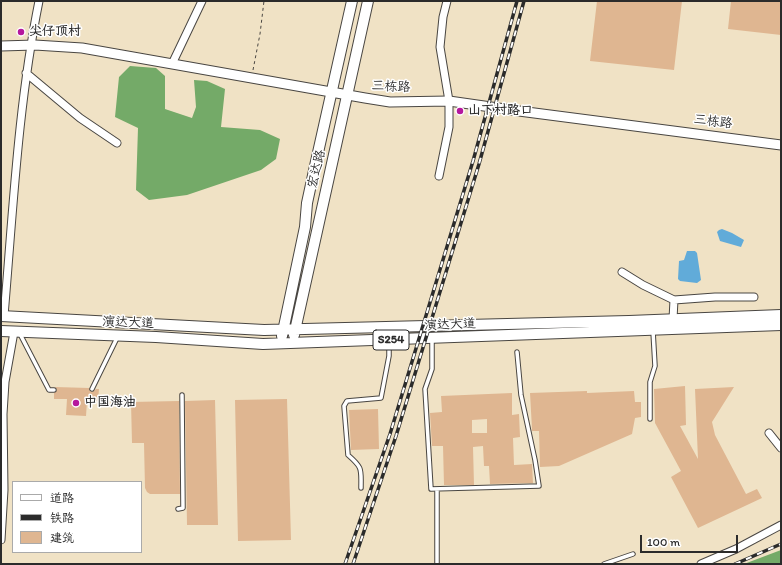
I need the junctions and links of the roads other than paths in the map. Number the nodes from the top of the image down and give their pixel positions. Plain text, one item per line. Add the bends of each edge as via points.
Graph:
1 (39, 1) edge
2 (202, 1) edge
3 (352, 1) edge
4 (368, 1) edge
5 (447, 1) edge
6 (30, 45) junction
7 (1, 46) edge
8 (172, 64) junction
9 (26, 72) junction
10 (332, 93) junction
11 (347, 95) junction
12 (449, 101) junction
13 (117, 143) dead end
14 (781, 145) edge
15 (439, 176) dead end
16 (622, 272) dead end
17 (754, 297) dead end
18 (674, 300) junction
19 (781, 315) edge
20 (2, 316) edge
21 (673, 319) junction
22 (781, 325) edge
23 (283, 330) junction
24 (295, 330) junction
25 (653, 330) junction
26 (1, 331) edge
27 (17, 332) junction
28 (118, 336) junction
29 (432, 338) junction
30 (389, 340) junction
31 (293, 343) junction
32 (281, 344) junction
33 (517, 352) dead end
34 (92, 389) dead end
35 (54, 390) dead end
36 (182, 395) dead end
37 (650, 418) dead end
38 (769, 433) dead end
39 (781, 448) edge
40 (361, 488) dead end
41 (437, 489) junction
42 (178, 509) dead end
43 (781, 525) edge
44 (1, 540) edge
45 (633, 554) dead end
46 (437, 564) edge
47 (604, 564) edge
48 (701, 564) edge

1 - 6 street
2 - 8 street
3 - 10 main road, 宏达路
4 - 11 main road, 宏达路
5 - 12 street via 440,46
6 - 7 main road, 三栋路
6 - 8 main road, 三栋路 via 82,48
6 - 9 street
8 - 10 main road, 三栋路
9 - 13 street via 80,118
9 - 20 street
10 - 11 main road, 三栋路
10 - 23 main road, 宏达路 via 307,203 305,227
11 - 12 main road, 三栋路 via 390,102
11 - 24 main road, 宏达路
12 - 14 main road, 三栋路
12 - 15 street via 449,127
16 - 18 street
17 - 18 street
18 - 21 street
19 - 21 main road, 演达大道 / S254
20 - 23 main road, 演达大道 / S254
21 - 24 main road, 演达大道 / S254
22 - 25 main road, 演达大道 / S254
23 - 24 main road, 演达大道 / S254
23 - 32 main road, 宏达路
24 - 31 main road, 宏达路
25 - 29 main road, 演达大道 / S254
25 - 37 lane via 655,366 650,382
26 - 27 main road, 演达大道 / S254
27 - 28 main road, 演达大道 / S254
27 - 35 lane via 49,390
27 - 44 street via 5,382
28 - 32 main road, 演达大道 / S254
28 - 34 lane
29 - 30 main road, 演达大道 / S254
29 - 41 lane via 432,369 425,389 431,489
30 - 31 main road, 演达大道 / S254
30 - 40 lane via 389,356 381,398 347,401 344,406 348,455 359,465
31 - 32 main road, 演达大道 / S254
33 - 41 lane via 521,395 539,486
36 - 42 lane via 184,508
38 - 39 street
41 - 46 lane
43 - 48 street
45 - 47 lane

